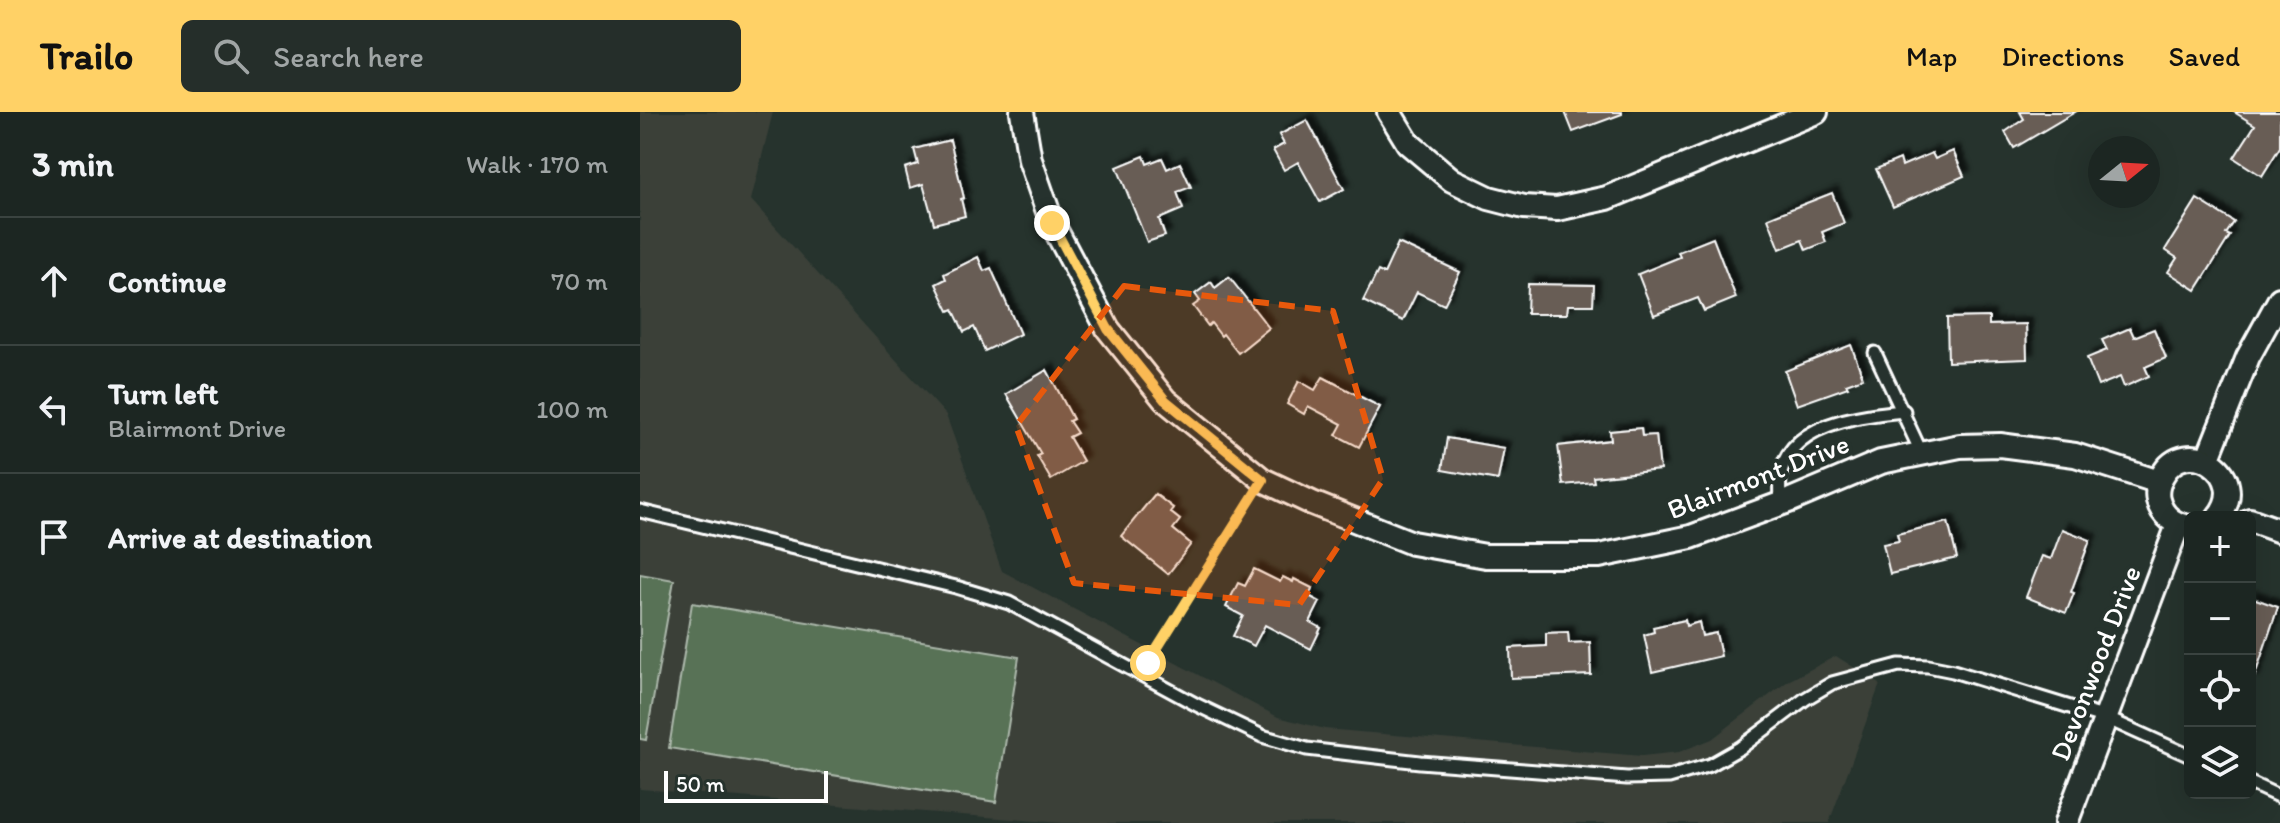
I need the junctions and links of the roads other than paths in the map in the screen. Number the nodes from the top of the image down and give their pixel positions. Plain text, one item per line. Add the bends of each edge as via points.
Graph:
1 (1022, 112) edge
2 (1389, 112) edge
3 (1816, 112) edge
4 (2280, 299) edge
5 (1875, 353) dead end
6 (1904, 411) junction
7 (1921, 452) junction
8 (2207, 460) junction
9 (2159, 482) junction
10 (1780, 504) junction
11 (640, 511) edge
12 (2227, 511) edge
13 (2256, 522) edge
14 (2184, 526) edge
15 (2280, 531) edge
16 (2106, 718) junction
17 (2184, 753) edge
18 (2256, 786) edge
19 (2280, 797) edge
20 (2066, 823) edge

1 - 10 street, Blairmont Drive via 1030,160 1052,223 1108,329 1165,400 1263,480 1412,543 1486,556 1599,556 1691,537
2 - 3 street via 1408,143 1452,180 1489,198 1557,209 1607,198
4 - 8 street via 2243,368
5 - 6 lane
6 - 7 lane
6 - 10 lane via 1859,416 1816,429 1791,451 1780,475
7 - 9 street, Blairmont Drive via 1960,446 2039,448
7 - 10 street, Blairmont Drive via 1881,462
8 - 9 street via 2173,463
8 - 12 street via 2224,476
9 - 14 street via 2159,502 2169,519
11 - 16 lane via 1009,603 1210,711 1262,736 1307,749 1420,762 1669,777 1710,765 1832,683 1899,665 1953,671
13 - 15 street
14 - 16 street, Devonwood Drive
16 - 17 lane
16 - 20 street, Devonwood Drive
18 - 19 lane

